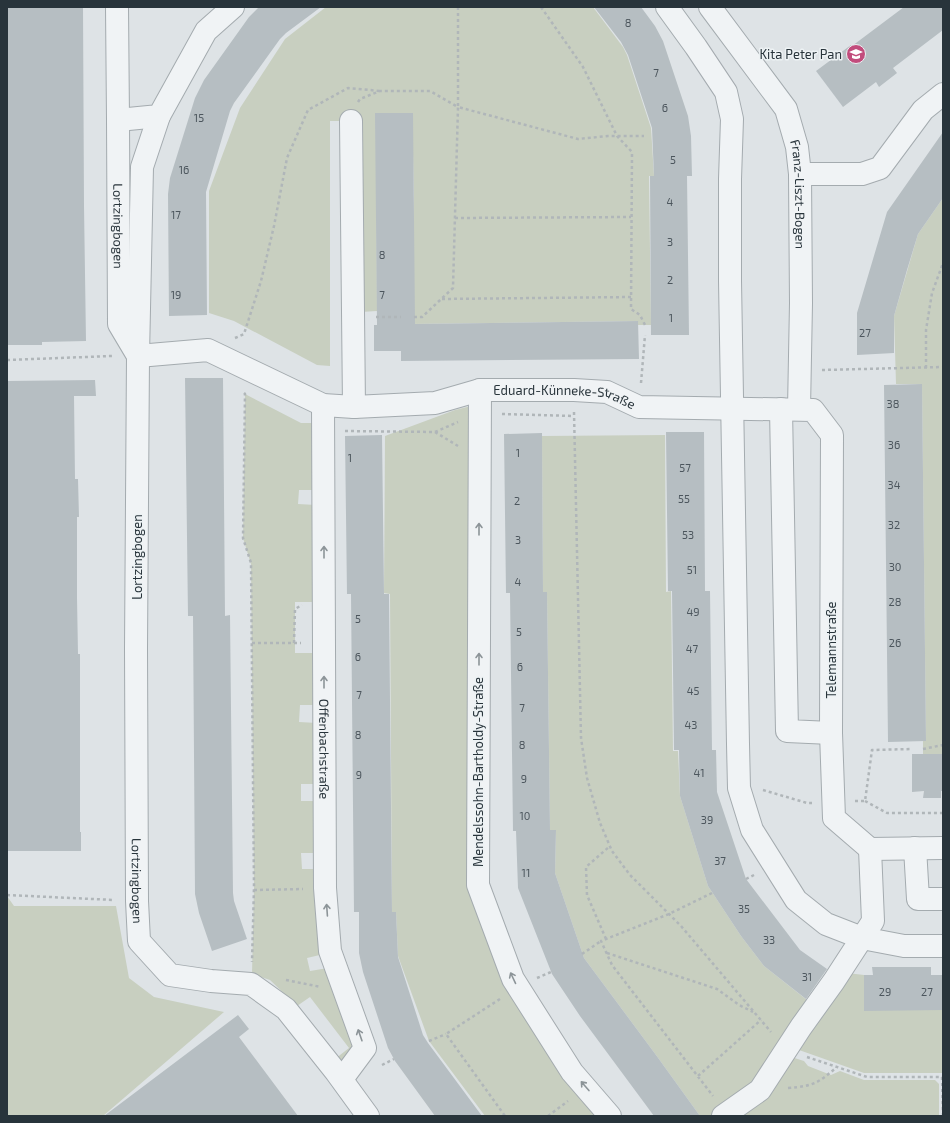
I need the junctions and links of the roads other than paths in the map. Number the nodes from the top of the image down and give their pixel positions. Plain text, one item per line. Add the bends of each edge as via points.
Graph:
1 (116, 7) edge
2 (233, 7) edge
3 (667, 7) edge
4 (710, 7) edge
5 (943, 94) edge
6 (159, 116) junction
7 (118, 120) junction
8 (351, 121) road end
9 (800, 174) junction
10 (138, 356) junction
11 (480, 390) junction
12 (323, 405) junction
13 (354, 407) junction
14 (732, 408) junction
15 (790, 409) junction
16 (831, 733) junction
17 (915, 848) junction
18 (943, 848) edge
19 (870, 849) junction
20 (943, 899) edge
21 (862, 938) junction
22 (943, 946) edge
23 (342, 1079) junction
24 (725, 1115) edge
25 (368, 1116) edge
26 (610, 1116) edge

1 - 7 street, Lortzingbogen
2 - 6 street via 206,31
3 - 14 street via 726,92 732,119
4 - 9 street, Franz-Liszt-Bogen via 786,109 797,148
5 - 9 street via 923,110 880,168 862,174
6 - 7 street
6 - 10 street via 142,167
7 - 10 street, Lortzingbogen via 119,324
8 - 13 street
9 - 15 street, Franz-Liszt-Bogen via 800,370
10 - 12 street, Eduard-Künneke-Straße via 208,350
10 - 23 street, Lortzingbogen via 136,641 139,941 170,975 251,984 286,1009
11 - 13 street, Eduard-Künneke-Straße via 435,404
11 - 14 street, Eduard-Künneke-Straße via 607,392 639,407
26 -> 11 street, Mendelssohn-Bartholdy-Straße via 572,1072 518,988 478,885
12 - 13 street, Eduard-Künneke-Straße
23 -> 12 street, Offenbachstraße via 364,1048 330,951 325,888
14 - 15 street, Eduard-Künneke-Straße
14 - 21 street via 739,788 752,830 796,900 826,924
15 - 16 street, Telemannstraße via 813,410 832,435
15 - 16 street, Franz-Liszt-Bogen via 787,731
16 - 19 street, Telemannstraße via 834,818
17 - 18 street
17 - 19 street
17 - 20 street via 918,899
19 - 21 street via 873,920
21 - 22 street via 904,946
21 - 24 street via 760,1090
23 - 25 street

